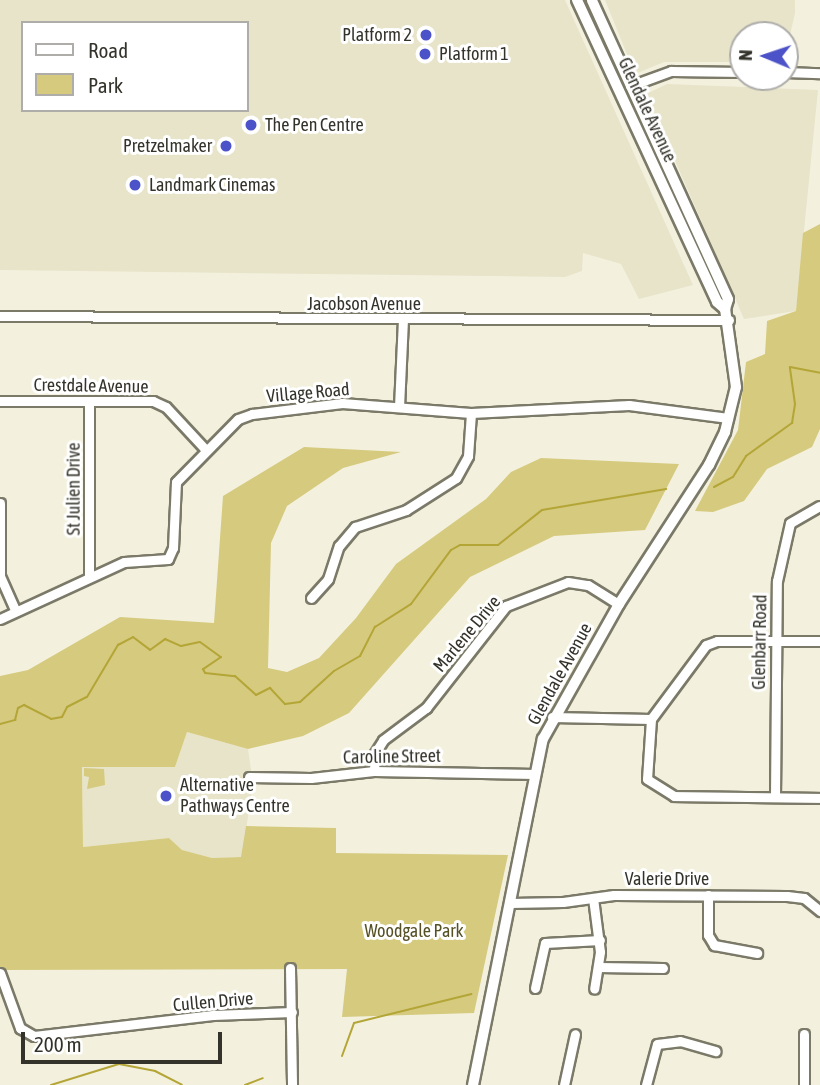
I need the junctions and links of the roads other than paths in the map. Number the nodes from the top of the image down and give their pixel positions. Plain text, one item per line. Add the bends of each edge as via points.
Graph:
1 (577, 0) edge
2 (592, 0) edge
3 (729, 72) edge
4 (799, 72) edge
5 (820, 73) edge
6 (630, 86) junction
7 (618, 89) junction
8 (727, 315) junction
9 (0, 316) edge
10 (402, 320) junction
11 (0, 401) edge
12 (89, 401) junction
13 (399, 407) junction
14 (471, 413) junction
15 (728, 418) junction
16 (205, 449) junction
17 (0, 503) edge
18 (820, 506) edge
19 (0, 575) edge
20 (89, 576) junction
21 (311, 598) dead end
22 (620, 604) junction
23 (15, 610) junction
24 (0, 619) edge
25 (776, 641) junction
26 (820, 641) edge
27 (552, 717) junction
28 (651, 719) junction
29 (374, 771) junction
30 (535, 774) junction
31 (249, 777) dead end
32 (775, 797) junction
33 (820, 798) edge
34 (708, 895) junction
35 (593, 898) junction
36 (510, 903) junction
37 (820, 911) edge
38 (600, 940) junction
39 (757, 953) dead end
40 (598, 967) junction
41 (290, 968) dead end
42 (663, 968) dead end
43 (0, 973) edge
44 (535, 988) dead end
45 (594, 989) dead end
46 (292, 1012) junction
47 (575, 1034) dead end
48 (804, 1034) dead end
49 (716, 1051) dead end
50 (292, 1085) edge
51 (473, 1085) edge
52 (564, 1085) edge
53 (646, 1085) edge
54 (804, 1085) edge

1 - 7 main road, Glendale Avenue
2 - 6 main road, Glendale Avenue
3 - 6 street via 671,71
4 - 5 street
6 - 7 main road
6 - 8 main road, Glendale Avenue via 708,251 728,299
7 - 8 main road, Glendale Avenue
8 - 10 street, Jacobson Avenue
8 - 15 main road, Glendale Avenue via 736,387
9 - 10 street, Jacobson Avenue
10 - 13 street
11 - 12 street, Crestdale Avenue
12 - 16 street, Crestdale Avenue via 153,401 166,407
12 - 20 street, St Julien Drive
13 - 14 street, Village Road
13 - 16 street, Village Road via 322,404 252,414 239,418
14 - 15 street, Village Road via 629,405
14 - 21 street via 468,456 456,478 406,510 355,527 339,547 328,579
15 - 22 main road, Glendale Avenue via 709,465
16 - 20 street, Village Road via 176,482 173,548 168,559 124,562
17 - 19 street
18 - 25 street, Glenbarr Road via 790,523 785,538 777,581
19 - 23 street
20 - 23 street, Village Road
22 - 27 main road, Glendale Avenue
22 - 29 street, Marlene Drive via 588,585 568,582 506,606 426,708 383,740 375,753
23 - 24 street, Village Road
25 - 26 street
25 - 28 street via 706,645
25 - 32 street, Glenbarr Road
27 - 28 street
27 - 30 main road, Glendale Avenue
28 - 32 street via 645,769 653,786 674,796
29 - 30 street, Caroline Street
29 - 31 street, Caroline Street via 311,778
30 - 36 main road, Glendale Avenue
32 - 33 street
34 - 35 street, Valerie Drive
34 - 37 street, Valerie Drive via 804,898
34 - 39 street via 708,935 714,945
35 - 36 street, Valerie Drive
35 - 38 street
36 - 51 main road, Glendale Avenue
38 - 40 street
38 - 44 street via 545,943
40 - 42 street
40 - 45 street
41 - 46 street
43 - 46 street, Cullen Drive via 20,1028 34,1036 213,1015
46 - 50 street
47 - 52 street
48 - 54 street
49 - 53 street via 680,1041 657,1044 651,1051

